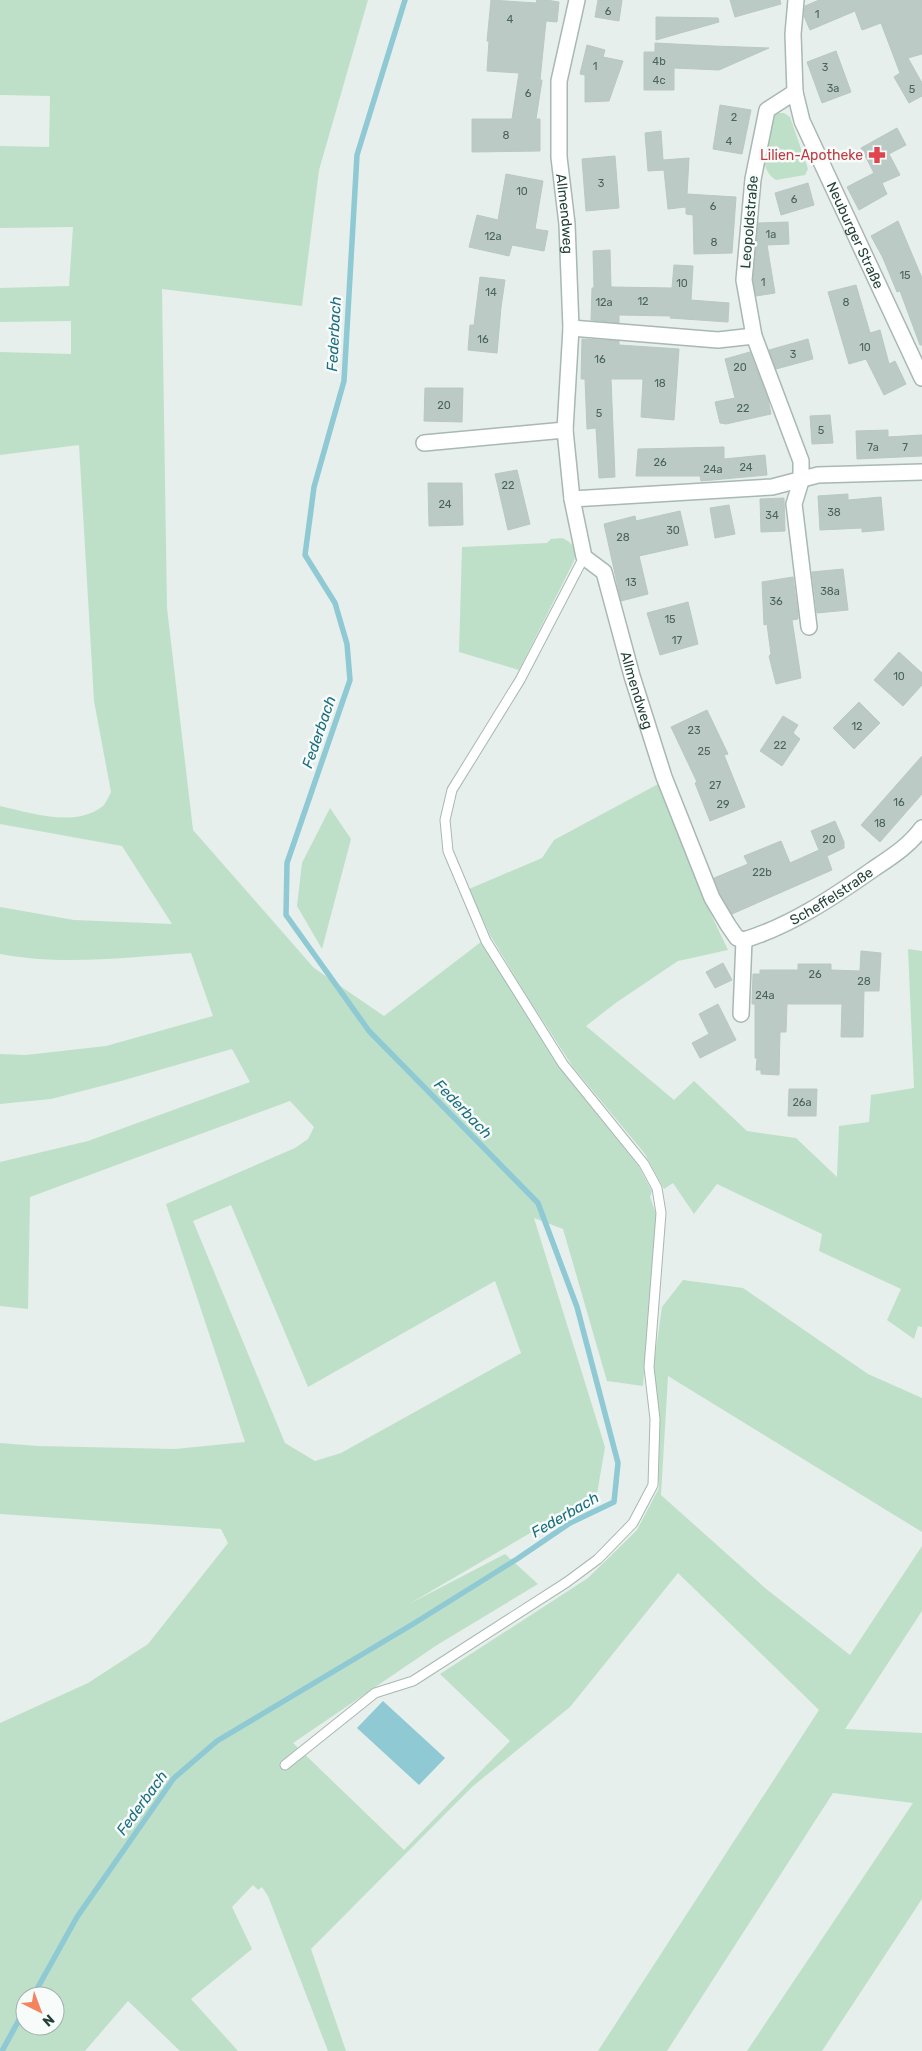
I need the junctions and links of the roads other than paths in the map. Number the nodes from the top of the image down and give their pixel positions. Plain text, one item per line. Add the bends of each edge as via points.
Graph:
1 (576, 0) edge
2 (796, 0) edge
3 (795, 92) junction
4 (572, 328) junction
5 (754, 336) junction
6 (922, 378) edge
7 (565, 430) junction
8 (424, 443) dead end
9 (922, 472) edge
10 (801, 481) junction
11 (572, 498) junction
12 (584, 557) junction
13 (809, 627) dead end
14 (922, 828) edge
15 (917, 845) edge
16 (744, 940) junction
17 (741, 1014) dead end
18 (284, 1765) dead end

1 - 4 street, Allmendweg via 559,80 559,157
2 - 3 street, Neuburger Straße via 792,34
3 - 5 street, Leopoldstraße via 767,110 755,163 744,280
3 - 6 street, Neuburger Straße via 802,121
4 - 5 street via 718,340
4 - 7 street, Allmendweg
5 - 10 street, Leopoldstraße via 801,461
7 - 8 street
7 - 11 street, Allmendweg
9 - 10 street via 818,475
10 - 11 street via 772,487
10 - 13 street, Leopoldstraße via 794,504
11 - 12 street, Allmendweg
12 - 16 street, Allmendweg via 604,572 664,777 712,898 737,938
12 - 18 lane via 520,680 452,790 445,820 448,851 486,941 563,1064 644,1164 657,1188 661,1213 649,1367 655,1419 653,1485 633,1523 598,1559 413,1681 375,1694
14 - 15 street, Scheffelstraße
15 - 16 street, Scheffelstraße via 829,900 763,934
16 - 17 street

